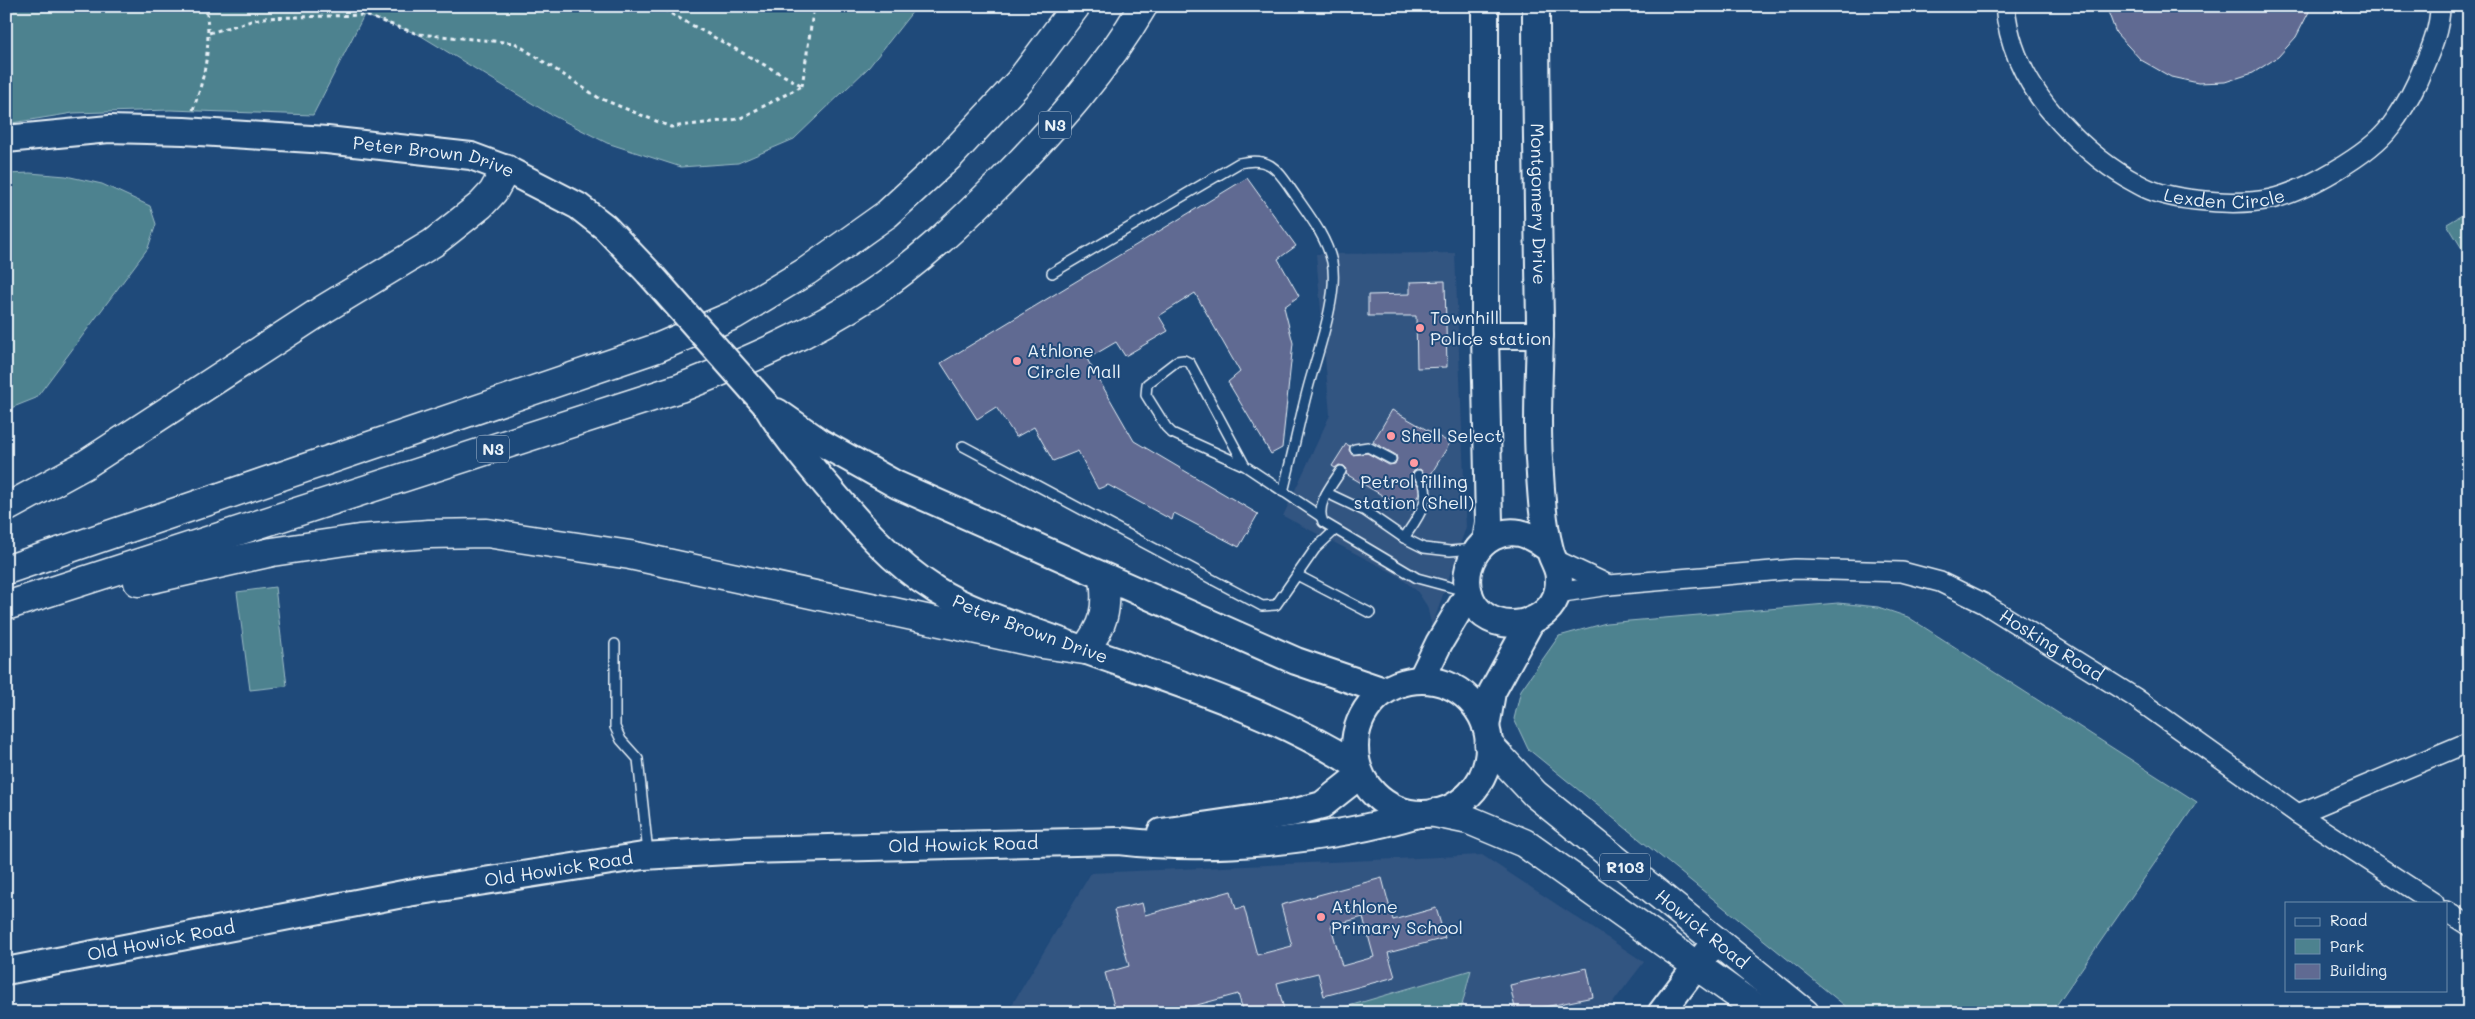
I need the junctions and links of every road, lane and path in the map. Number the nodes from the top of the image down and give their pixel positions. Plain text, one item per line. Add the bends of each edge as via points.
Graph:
1 (206, 6) edge
2 (657, 6) edge
3 (814, 6) edge
4 (1076, 6) edge
5 (1143, 6) edge
6 (1485, 6) edge
7 (1536, 6) edge
8 (2005, 6) edge
9 (2440, 6) edge
10 (209, 33) junction
11 (802, 86) junction
12 (184, 131) junction
13 (6, 140) edge
14 (506, 169) junction
15 (1052, 273) dead end
16 (1485, 335) junction
17 (1540, 335) junction
18 (766, 405) junction
19 (963, 446) dead end
20 (1355, 450) dead end
21 (1392, 459) dead end
22 (1245, 466) junction
23 (1341, 471) dead end
24 (1418, 475) dead end
25 (1283, 492) junction
26 (1327, 493) junction
27 (6, 508) edge
28 (1320, 516) junction
29 (1334, 531) junction
30 (1404, 538) junction
31 (1482, 545) junction
32 (1552, 555) junction
33 (6, 570) edge
34 (1297, 575) junction
35 (1104, 578) junction
36 (1609, 585) junction
37 (1468, 592) junction
38 (1558, 593) junction
39 (6, 606) edge
40 (6, 612) edge
41 (1370, 612) dead end
42 (1531, 622) junction
43 (615, 644) dead end
44 (1084, 650) junction
45 (1421, 680) junction
46 (1384, 691) junction
47 (1488, 736) junction
48 (2469, 742) edge
49 (1358, 770) junction
50 (1427, 814) junction
51 (2298, 814) junction
52 (1119, 841) junction
53 (649, 855) junction
54 (2432, 902) edge
55 (2448, 912) edge
56 (2469, 926) edge
57 (1716, 940) junction
58 (1698, 964) junction
59 (6, 971) edge
60 (1661, 1013) edge
61 (1764, 1013) edge
62 (1805, 1013) edge

1 - 10 path
2 - 11 path
3 - 11 path
4 - 33 main road, N3 via 1019,82 952,154 902,200 807,271 734,315 648,351
5 - 39 main road, N3 via 1080,98 952,232 870,295 802,335 680,388
6 - 16 street
7 - 17 street, Montgomery Drive
8 - 9 street, Lexden Circle via 2007,30 2021,66 2045,106 2083,148 2138,185 2174,197 2227,204 2272,199 2309,185 2350,162 2389,128 2412,93 2432,48
10 - 11 path via 262,18 364,15 418,34 516,42 599,98 671,128 739,120
10 - 12 path via 205,73
12 - 13 street, Peter Brown Drive via 109,129
12 - 14 street, Peter Brown Drive via 327,140 471,156
14 - 18 street, Peter Brown Drive, bridge via 578,206 605,227
14 - 27 main road via 481,205 433,243 324,309 83,466
15 - 25 lane via 1239,163 1252,160 1266,162 1279,171 1327,244 1332,264 1332,288 1320,349
16 - 17 street
16 - 31 street via 1489,522
17 - 32 street, Montgomery Drive via 1538,443 1543,514
18 - 35 street, Peter Brown Drive via 820,442 897,485
18 - 44 street, Peter Brown Drive via 782,432 840,501 904,567 936,590 974,609
19 - 34 lane via 1262,606 1276,605
20 - 21 lane via 1368,447
22 - 22 lane via 1166,428 1146,395 1147,384 1177,361 1190,363
22 - 25 lane
23 - 26 lane
24 - 30 lane via 1425,484 1426,497
25 - 28 lane
26 - 28 lane
26 - 30 lane via 1365,511
28 - 29 lane
29 - 34 lane via 1315,548
29 - 37 lane via 1417,578
30 - 31 lane via 1424,548 1438,550
31 - 32 street via 1502,534 1519,533 1536,538
31 - 37 street via 1470,562
32 - 36 street
32 - 38 street via 1560,576
34 - 41 lane
35 - 44 main road via 1104,618
35 - 46 street, Peter Brown Drive via 1296,661
36 - 38 street, Hosking Road
36 - 51 street, Hosking Road via 1795,569 1902,572 1940,582 1983,603 2134,697
37 - 42 street via 1476,607 1494,620 1516,625
37 - 45 street
38 - 42 street via 1548,610
40 - 44 main road via 272,552 359,539 487,533 630,556 1042,644
42 - 47 street via 1492,692
43 - 53 lane via 616,727 621,740 638,759
44 - 49 street, Peter Brown Drive via 1210,694 1294,730 1327,746
45 - 46 street, R103 via 1402,683
45 - 47 street, R103 via 1442,683 1461,693 1476,708
46 - 49 street, R103 via 1358,724 1354,744
47 - 50 street, R103 via 1487,764 1480,781 1460,801
47 - 57 main road, Howick Road / R103 via 1535,794
48 - 51 street
49 - 50 street, R103 via 1370,790 1384,803 1400,811
49 - 52 street, Old Howick Road / R103 via 1322,805
50 - 52 street, Old Howick Road / R103 via 1313,836 1158,846
50 - 58 main road, Howick Road / R103 via 1469,820 1524,843
51 - 54 street, Hosking Road
52 - 53 street, Old Howick Road / R103
53 - 59 street, Old Howick Road / R103 via 408,893
55 - 56 street
57 - 58 street
57 - 62 main road, Howick Road / R103
58 - 60 street
58 - 61 main road, Howick Road / R103

